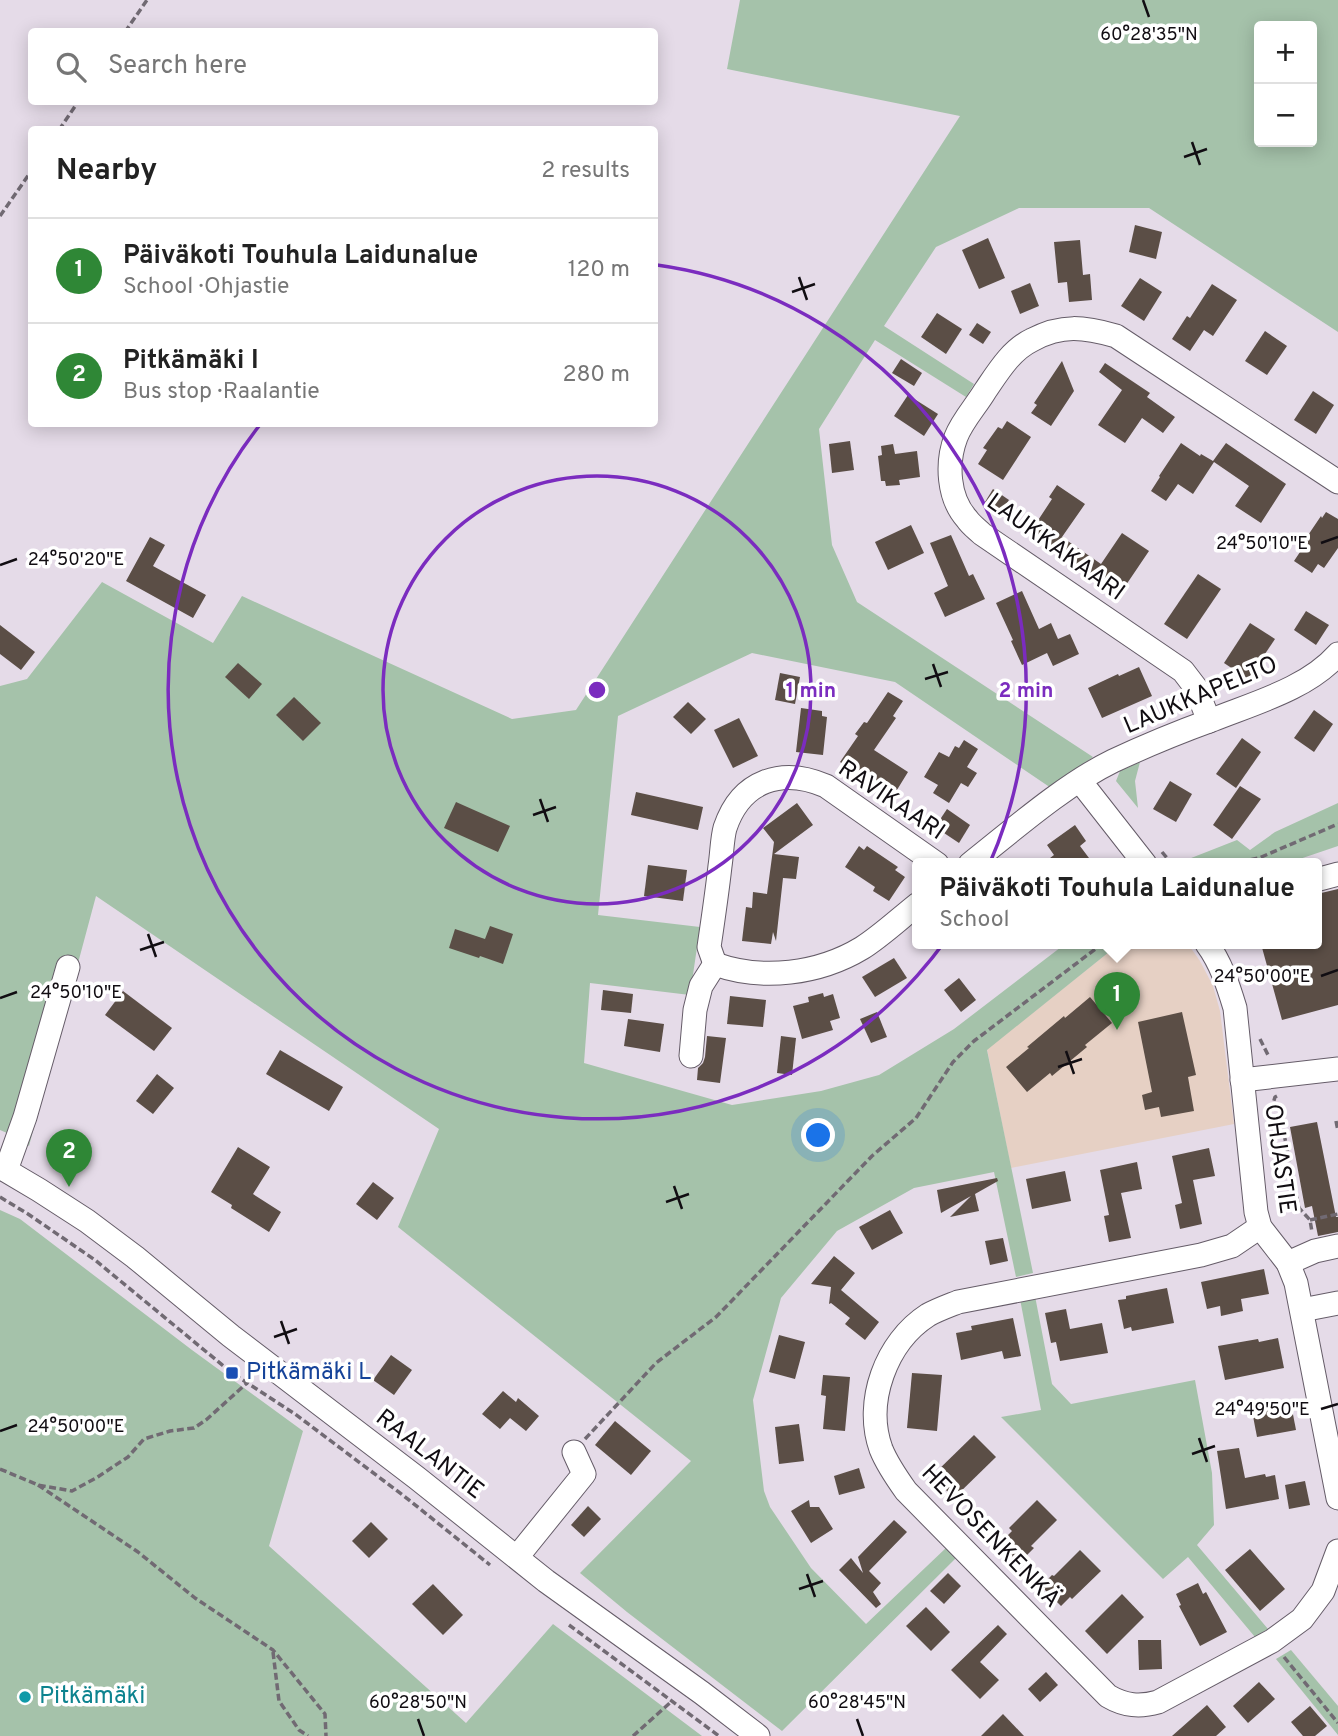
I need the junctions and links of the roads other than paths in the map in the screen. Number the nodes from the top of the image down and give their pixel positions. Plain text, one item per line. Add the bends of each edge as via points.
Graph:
1 (1338, 482) edge
2 (1338, 654) edge
3 (1209, 721) junction
4 (1080, 782) junction
5 (928, 858) edge
6 (978, 858) edge
7 (1140, 858) edge
8 (912, 909) edge
9 (1210, 949) edge
10 (715, 964) junction
11 (68, 967) dead end
12 (691, 1056) dead end
13 (1338, 1069) edge
14 (1242, 1080) junction
15 (3, 1168) edge
16 (1260, 1227) junction
17 (1338, 1246) edge
18 (1288, 1264) junction
19 (1338, 1303) edge
20 (1302, 1310) junction
21 (574, 1452) road end
22 (1338, 1498) edge
23 (1338, 1551) edge
24 (517, 1557) junction
25 (1331, 1593) edge
26 (758, 1736) edge

1 - 3 street, LAUKKAKAARI via 1116,336 1091,329 1051,332 1013,353 957,435 950,477 965,518 1183,671 1196,688
2 - 3 street, LAUKKAPELTO via 1306,681
3 - 4 street, LAUKKAPELTO via 1113,761
4 - 6 street, LAUKKAPELTO
4 - 7 street
5 - 10 street, RAVIKAARI via 826,786 789,777 769,780 750,790 733,808 724,830 709,947
8 - 10 street via 862,948 832,962 763,974
9 - 14 street, OHJASTIE via 1235,1008
10 - 12 street via 701,986
11 - 15 street via 24,1117
13 - 14 street
14 - 16 street, OHJASTIE
15 - 24 street, RAALANTIE via 87,1221
16 - 18 street, OHJASTIE
16 - 25 street, HEVOSENKENKÄ via 1232,1246 1201,1255 958,1302 928,1315 890,1356 881,1377 876,1423 881,1447 906,1491 1116,1701 1145,1706 1158,1702 1272,1641
17 - 18 street
18 - 20 street, OHJASTIE
19 - 20 street
20 - 22 street, OHJASTIE
21 - 24 street via 584,1474
23 - 25 street
24 - 26 street, RAALANTIE

